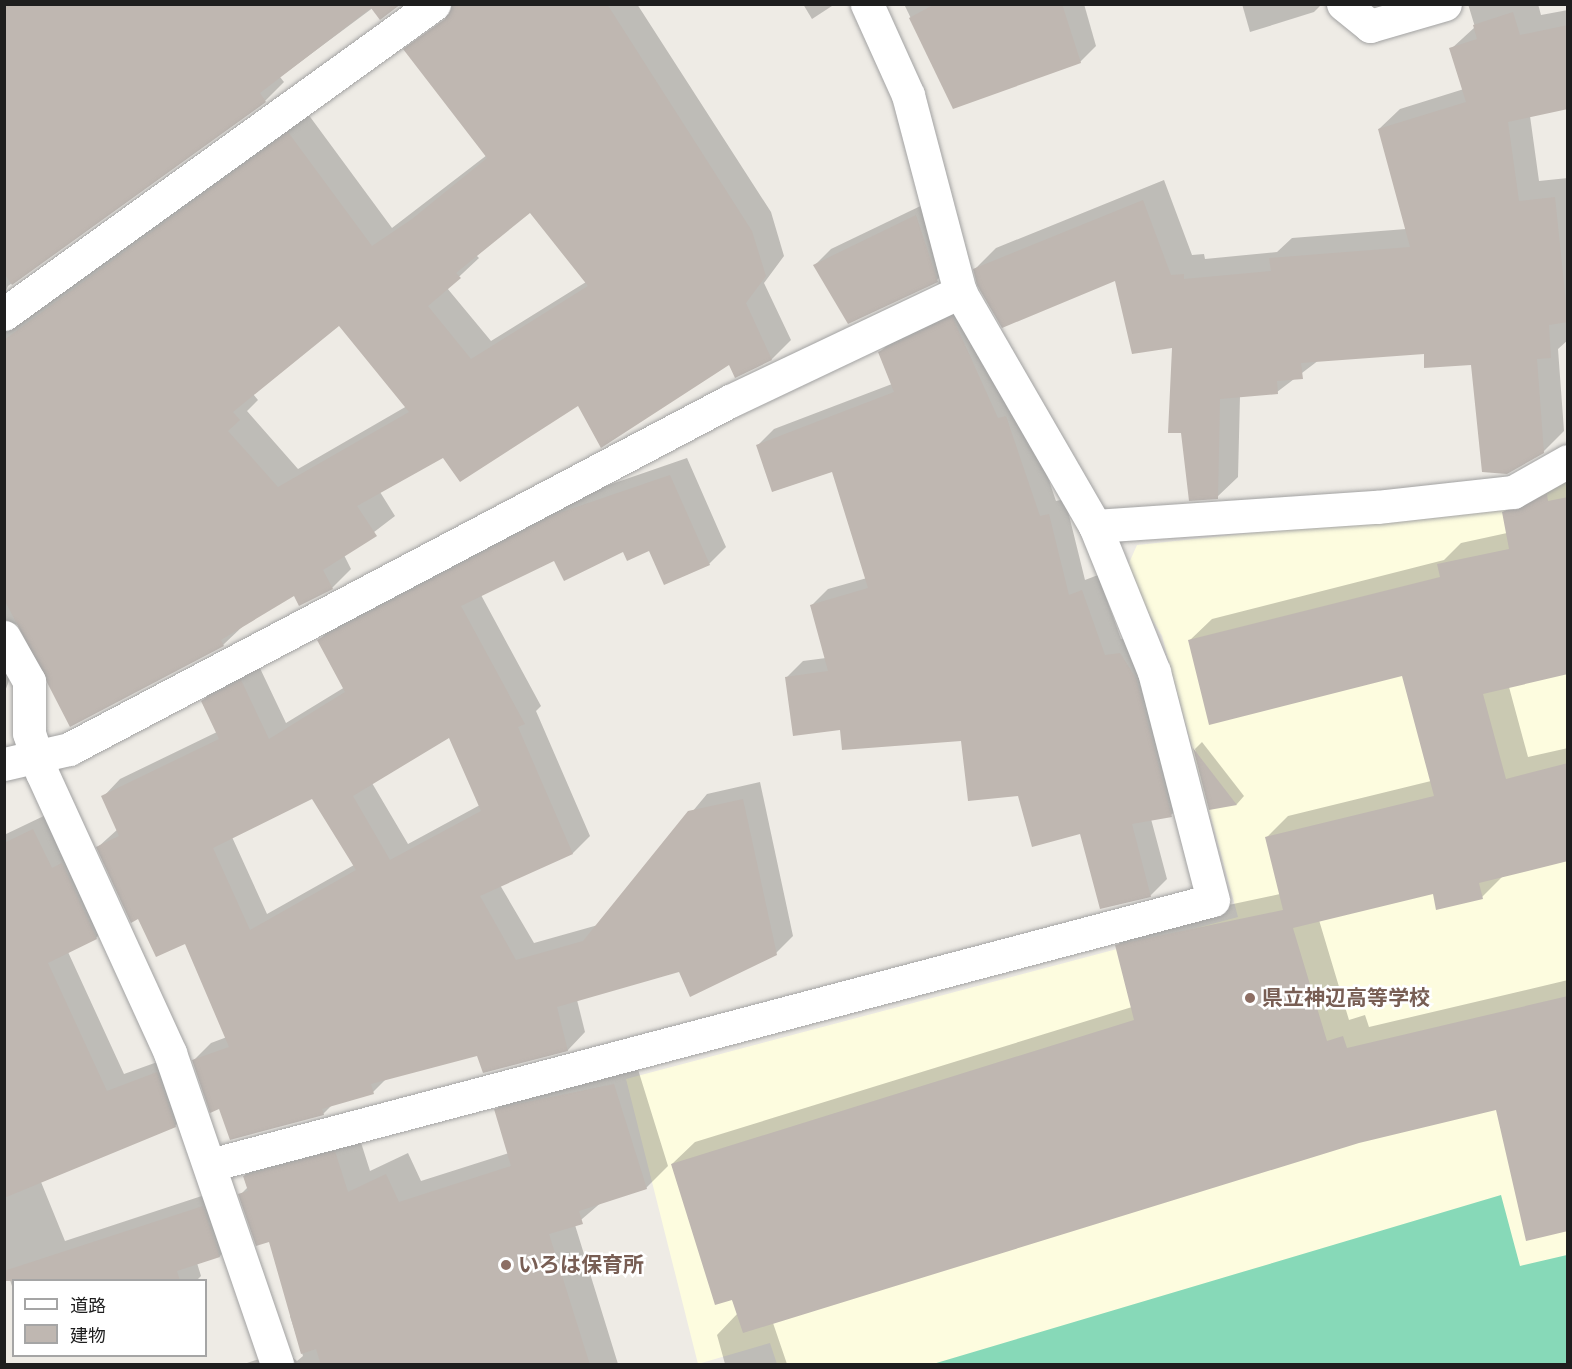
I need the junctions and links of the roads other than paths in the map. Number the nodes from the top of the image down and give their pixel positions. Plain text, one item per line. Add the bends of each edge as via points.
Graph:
1 (434, 4) edge
2 (867, 4) edge
3 (1343, 4) edge
4 (1445, 4) edge
5 (960, 292) junction
6 (4, 314) edge
7 (1568, 461) edge
8 (1095, 526) junction
9 (4, 637) edge
10 (36, 757) junction
11 (4, 764) edge
12 (210, 1166) junction
13 (277, 1365) edge

1 - 6 street
2 - 5 street via 908,95
3 - 4 street via 1370,26
5 - 8 street
5 - 10 street via 730,401 69,749
7 - 8 street via 1513,492 1377,507
8 - 12 street via 1154,672 1213,900
9 - 10 street via 28,681 29,733
10 - 11 street
10 - 12 street via 170,1053
12 - 13 street

